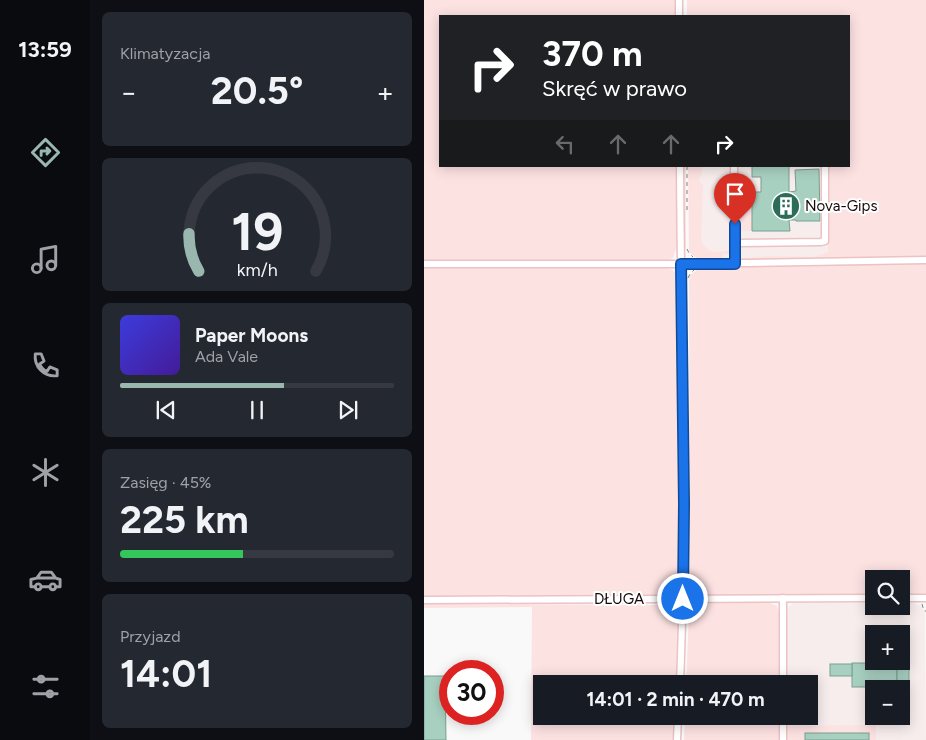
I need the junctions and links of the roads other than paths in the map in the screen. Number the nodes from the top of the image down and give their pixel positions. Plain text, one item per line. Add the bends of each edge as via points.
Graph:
1 (679, 0) edge
2 (679, 15) edge
3 (680, 167) edge
4 (734, 167) edge
5 (825, 167) edge
6 (735, 243) junction
7 (926, 260) edge
8 (424, 264) edge
9 (681, 264) junction
10 (735, 264) junction
11 (783, 598) junction
12 (865, 598) edge
13 (910, 598) edge
14 (926, 598) edge
15 (683, 599) junction
16 (424, 600) edge
17 (680, 675) edge
18 (783, 675) edge
19 (678, 725) edge
20 (783, 725) edge
21 (677, 740) edge
22 (783, 740) edge

1 - 2 street
3 - 9 street
4 - 6 street
5 - 6 street via 825,240
6 - 10 street
7 - 10 street
8 - 9 street
9 - 10 street
9 - 15 street
11 - 12 street, DŁUGA
11 - 15 street, DŁUGA
11 - 18 street
13 - 14 street
15 - 16 street, DŁUGA
15 - 17 street
19 - 21 street
20 - 22 street

